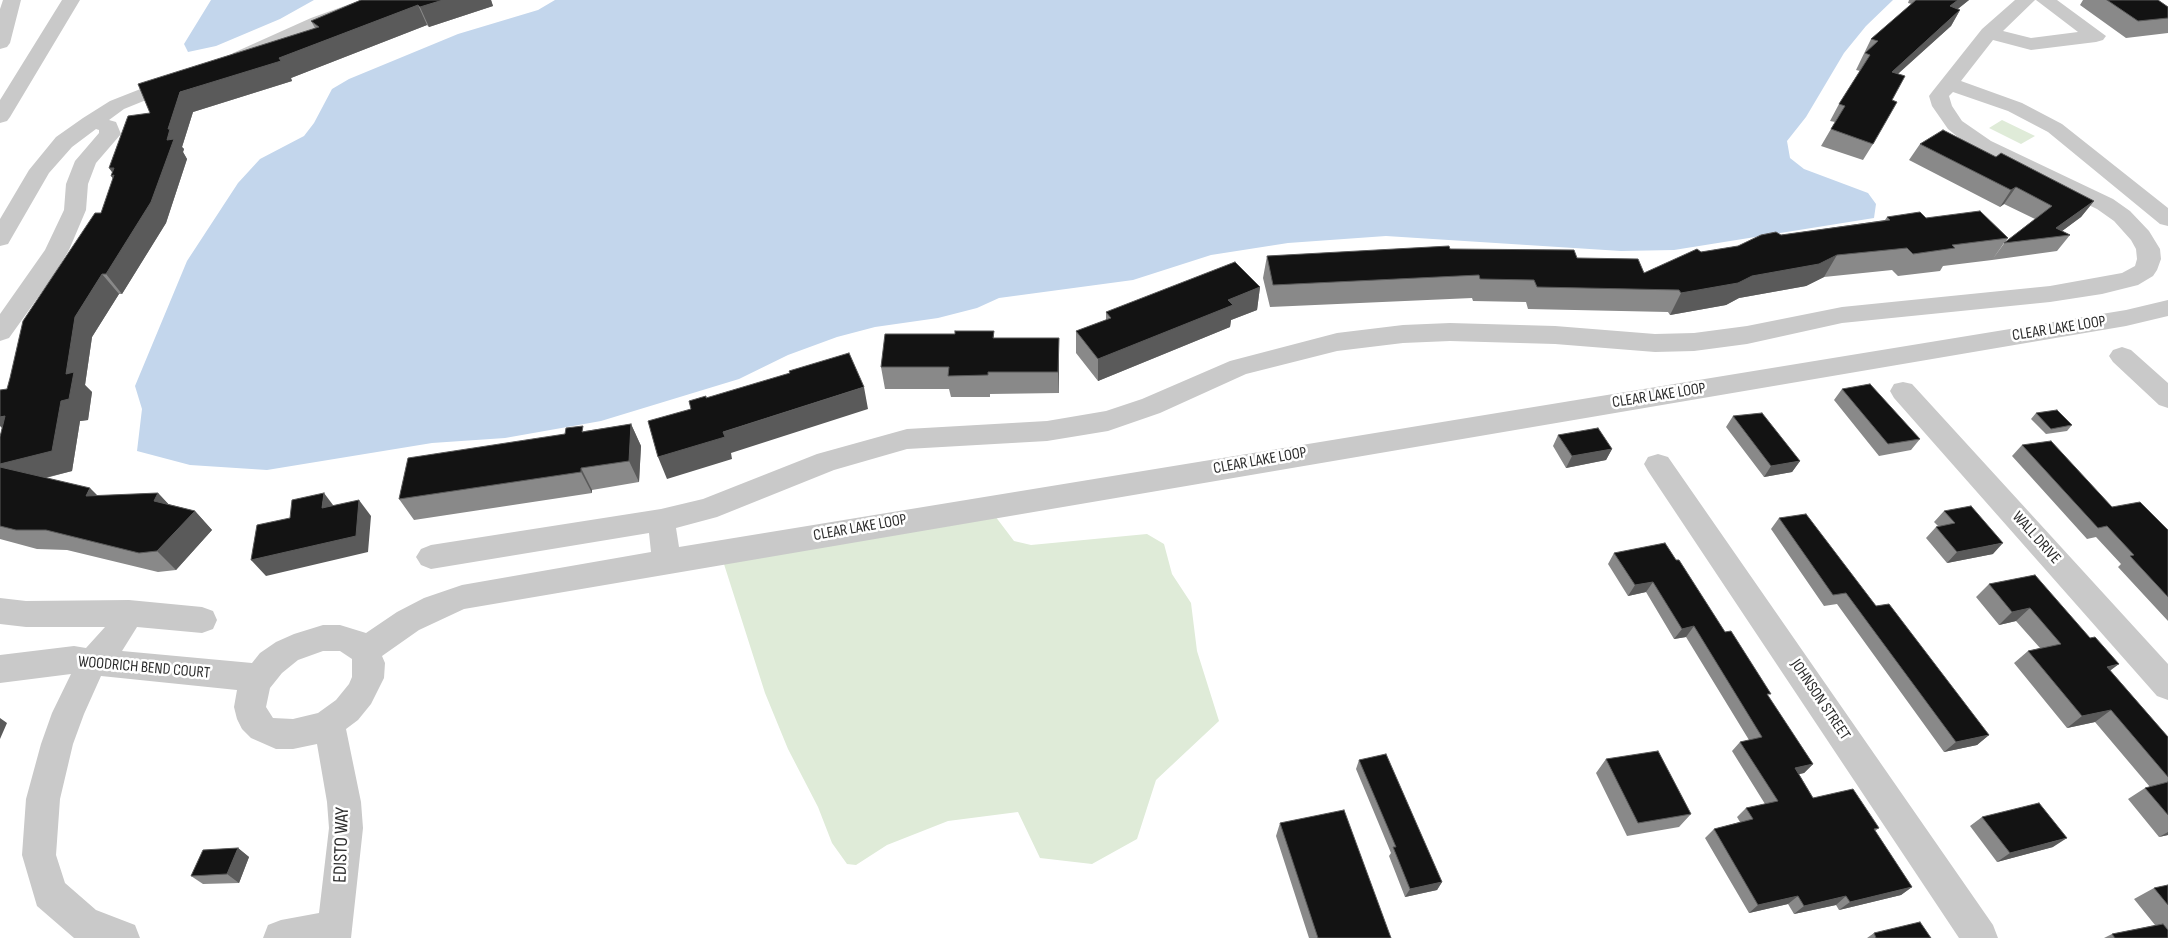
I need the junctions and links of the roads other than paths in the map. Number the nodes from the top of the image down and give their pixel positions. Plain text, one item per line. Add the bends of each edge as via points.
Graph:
1 (71, 0) edge
2 (379, 0) edge
3 (2026, 0) edge
4 (2045, 0) edge
5 (8, 4) edge
6 (1989, 33) junction
7 (0, 43) edge
8 (44, 44) junction
9 (0, 47) edge
10 (222, 64) edge
11 (190, 76) edge
12 (1949, 84) junction
13 (0, 117) edge
14 (90, 122) junction
15 (2168, 219) edge
16 (0, 239) edge
17 (2050, 294) junction
18 (2168, 308) edge
19 (2084, 325) junction
20 (0, 332) edge
21 (2122, 356) dead end
22 (1903, 391) dead end
23 (2168, 398) edge
24 (1658, 464) dead end
25 (661, 520) junction
26 (431, 557) dead end
27 (666, 561) junction
28 (0, 611) edge
29 (129, 614) junction
30 (202, 620) dead end
31 (364, 651) junction
32 (93, 662) junction
33 (0, 669) edge
34 (259, 678) junction
35 (2168, 686) edge
36 (329, 723) junction
37 (334, 933) edge
38 (122, 938) edge
39 (281, 938) edge
40 (1980, 938) edge

1 - 8 street
2 - 10 street via 318,22
3 - 6 street
4 - 6 street via 2096,36 2031,44
5 - 7 street
6 - 12 street
8 - 9 street
8 - 13 street
11 - 14 street via 140,94
12 - 15 street via 2016,107 2055,128
12 - 17 street via 1939,96 1942,106 1964,133 1994,152 2113,209 2141,236 2148,249 2145,270 2130,279
14 - 16 street via 48,157
14 - 20 street via 109,126 110,134 84,167 75,210 57,250
17 - 19 street
17 - 25 street via 1842,315 1747,335 1694,342 1656,343 1555,335 1450,332 1336,342 1238,367 1151,406 1108,421 1047,430 907,439 827,461 715,506
18 - 19 street, CLEAR LAKE LOOP
19 - 27 street, CLEAR LAKE LOOP
21 - 23 street
22 - 35 street, WALL DRIVE
24 - 40 street, JOHNSON STREET
25 - 26 street
25 - 27 street
27 - 31 street, CLEAR LAKE LOOP via 462,597 408,620
28 - 29 street
29 - 30 street
29 - 32 street via 114,639
31 - 34 street via 354,642 323,638 287,652 271,663
31 - 36 street via 369,664 368,678 347,710
32 - 33 street, WOODRICH BEND COURT via 74,660
32 - 34 street, WOODRICH BEND COURT
32 - 38 street via 57,744 43,799 38,855 50,894 84,924
34 - 36 street via 252,692 250,707 253,719 262,728 276,734 293,734
36 - 37 street, EDISTO WAY via 346,828
37 - 39 street

